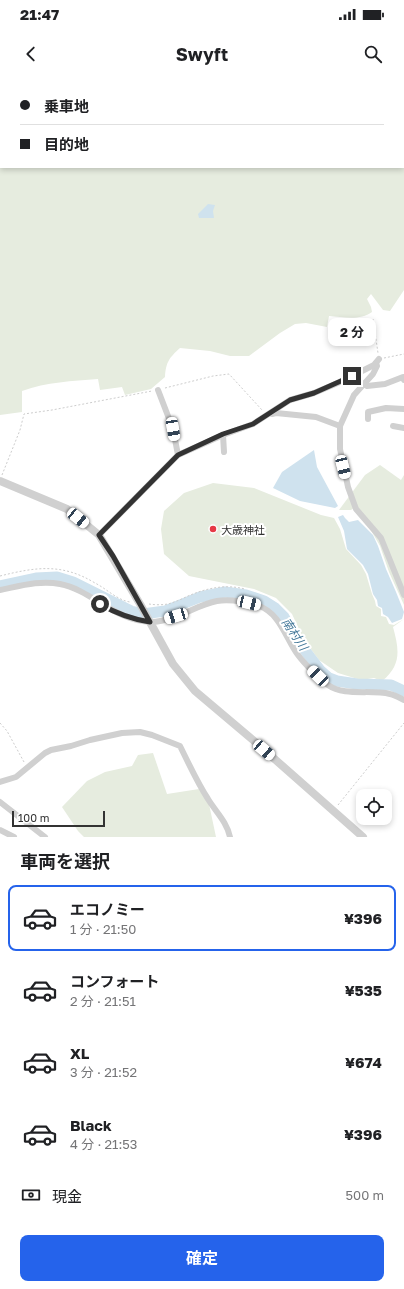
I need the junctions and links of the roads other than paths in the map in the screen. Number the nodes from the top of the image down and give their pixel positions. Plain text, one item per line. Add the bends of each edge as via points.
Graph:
1 (404, 380) edge
2 (364, 384) junction
3 (158, 390) road end
4 (404, 409) edge
5 (266, 415) junction
6 (368, 419) dead end
7 (340, 426) junction
8 (393, 426) dead end
9 (404, 428) edge
10 (223, 434) junction
11 (224, 452) dead end
12 (178, 455) junction
13 (0, 481) edge
14 (99, 535) junction
15 (0, 590) edge
16 (404, 595) edge
17 (150, 622) junction
18 (404, 700) edge
19 (0, 782) edge
20 (1, 805) edge
21 (0, 830) edge
22 (14, 837) edge
23 (45, 837) edge
24 (230, 837) edge
25 (363, 837) edge

1 - 2 street via 403,377 385,384
2 - 5 street via 373,374 378,361 340,382 290,400
2 - 7 street via 354,394
3 - 12 street via 173,429
4 - 6 street via 386,408 368,412
5 - 7 street via 276,413 316,417
5 - 10 street via 253,424
7 - 16 street via 343,467 356,509 381,538
8 - 9 street
10 - 11 street
10 - 12 street
12 - 14 street
13 - 14 street via 67,509
14 - 17 street
15 - 17 street via 48,582 61,584 78,590 112,611 132,619
17 - 18 street via 158,622 218,601 237,600 261,606 272,614 286,631 298,654 328,685 346,691 391,694
17 - 25 street via 173,664 195,691
19 - 24 street via 16,777 51,750 122,733 140,732 180,746 201,787 227,826
20 - 23 street
21 - 22 street

